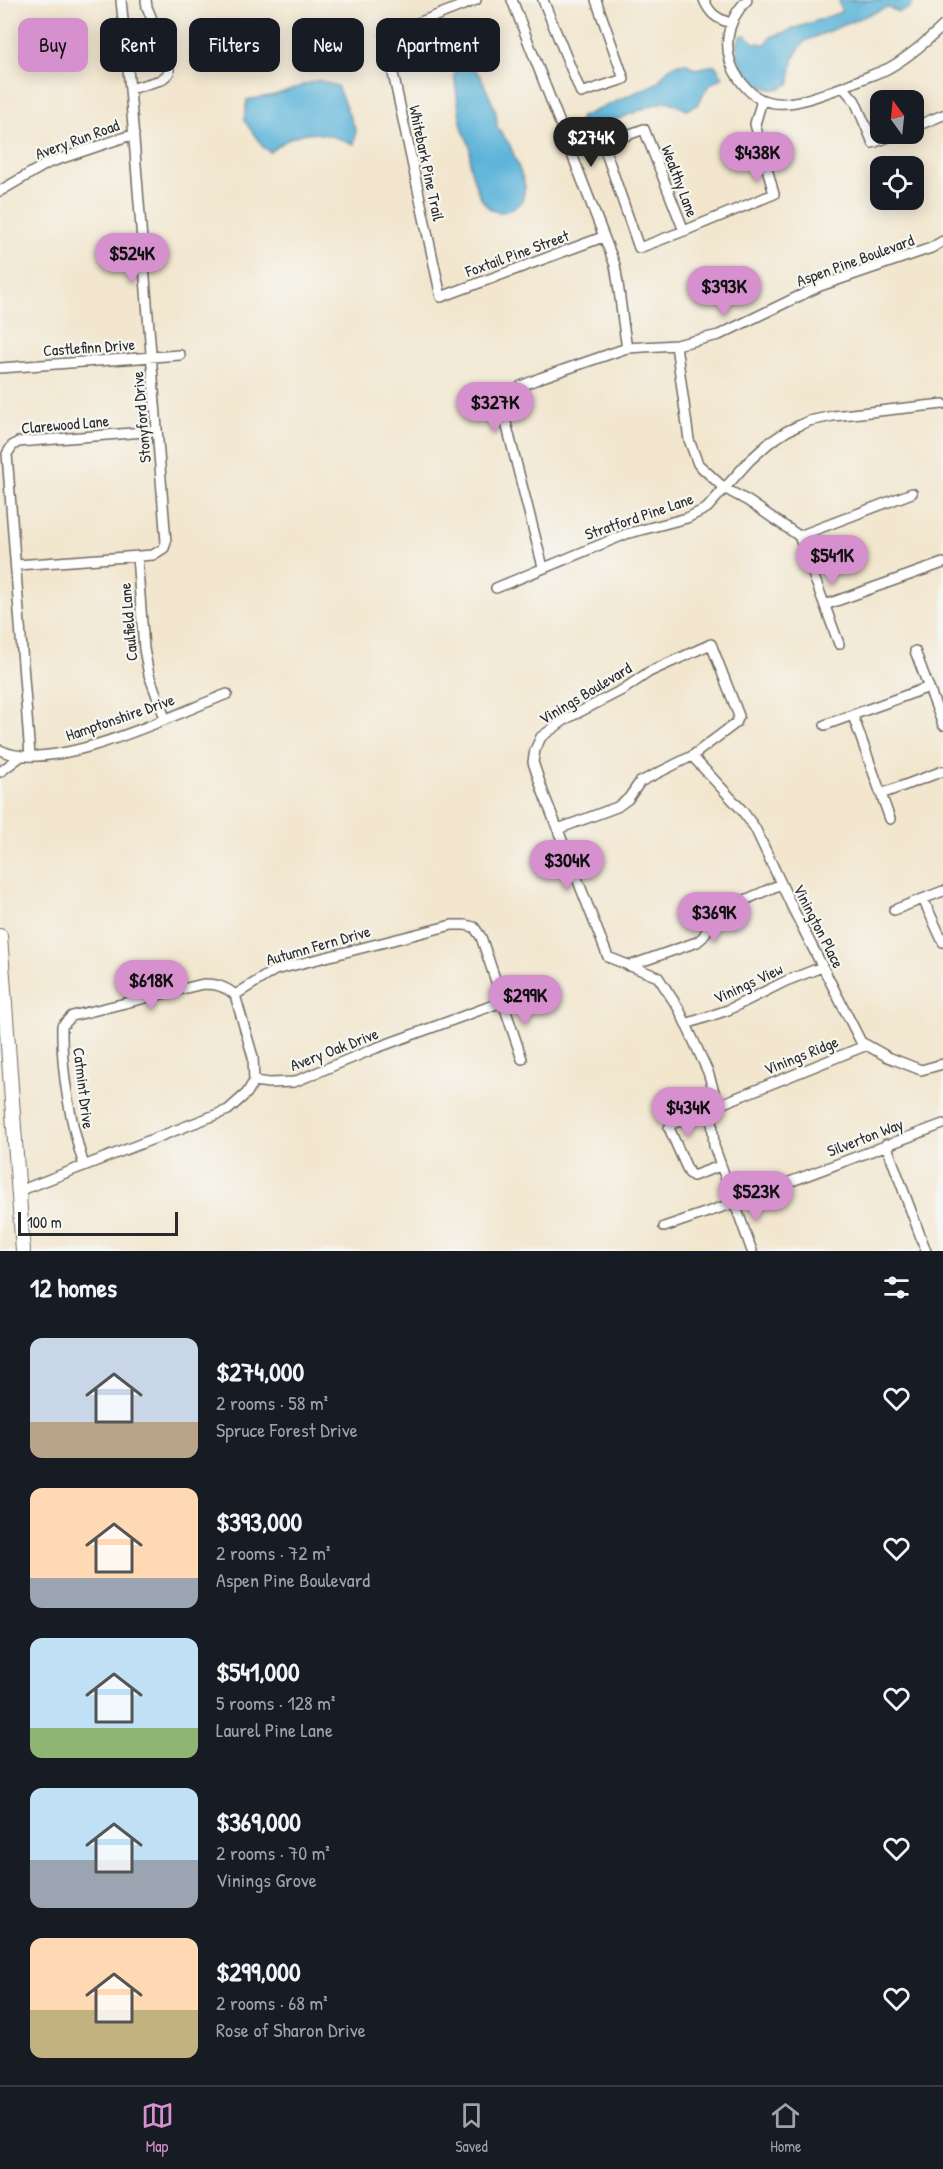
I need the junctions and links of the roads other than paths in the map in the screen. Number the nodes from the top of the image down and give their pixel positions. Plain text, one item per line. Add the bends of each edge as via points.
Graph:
1 (121, 0) edge
2 (146, 0) edge
3 (476, 0) edge
4 (512, 0) edge
5 (543, 0) edge
6 (596, 0) edge
7 (704, 0) edge
8 (747, 0) edge
9 (730, 23) junction
10 (943, 26) edge
11 (843, 87) junction
12 (130, 88) junction
13 (762, 100) junction
14 (943, 115) edge
15 (924, 123) edge
16 (134, 134) junction
17 (870, 136) edge
18 (0, 190) edge
19 (684, 231) junction
20 (603, 237) junction
21 (943, 241) edge
22 (441, 297) joint
23 (676, 345) junction
24 (627, 348) junction
25 (180, 355) dead end
26 (151, 358) junction
27 (0, 368) edge
28 (943, 404) edge
29 (157, 431) junction
30 (724, 488) junction
31 (912, 493) dead end
32 (799, 536) junction
33 (137, 556) junction
34 (943, 563) edge
35 (16, 565) junction
36 (543, 567) junction
37 (496, 588) dead end
38 (825, 606) junction
39 (839, 644) dead end
40 (915, 651) dead end
41 (929, 687) junction
42 (227, 694) dead end
43 (853, 716) junction
44 (165, 718) junction
45 (825, 725) dead end
46 (943, 725) edge
47 (0, 750) edge
48 (30, 756) junction
49 (692, 756) junction
50 (20, 757) junction
51 (0, 771) edge
52 (943, 771) edge
53 (881, 794) junction
54 (890, 819) dead end
55 (558, 829) junction
56 (781, 884) junction
57 (943, 891) edge
58 (923, 899) junction
59 (894, 910) dead end
60 (0, 936) edge
61 (943, 942) edge
62 (629, 966) junction
63 (822, 967) junction
64 (235, 995) junction
65 (502, 1002) junction
66 (686, 1024) junction
67 (867, 1045) junction
68 (522, 1059) dead end
69 (943, 1064) edge
70 (254, 1081) junction
71 (713, 1107) junction
72 (943, 1124) edge
73 (886, 1144) junction
74 (84, 1166) junction
75 (720, 1166) junction
76 (19, 1191) junction
77 (734, 1203) junction
78 (663, 1227) dead end
79 (23, 1251) edge
80 (752, 1251) edge
81 (926, 1251) edge

1 - 12 street, Stonyford Drive
2 - 12 street via 169,61 169,73 161,80
3 - 22 street, Whitebark Pine Trail via 385,36
4 - 20 street
5 - 6 street via 581,93 624,79
7 - 9 street via 709,12
8 - 9 street
9 - 13 street via 729,63 746,89
10 - 11 street via 911,55
11 - 13 street via 802,101 779,104
11 - 17 street via 855,101
12 - 16 street, Stonyford Drive
13 - 19 street, Wealthy Lane via 755,124 774,194
14 - 15 street
16 - 18 street, Avery Run Road via 48,163
16 - 26 street, Stonyford Drive
19 - 19 street, Wealthy Lane via 639,249 603,144 644,129
20 - 22 street, Foxtail Pine Street
20 - 24 street via 615,265
21 - 23 street, Aspen Pine Boulevard via 820,286 719,335
23 - 24 street, Aspen Pine Boulevard
23 - 30 street via 689,440 698,464
24 - 36 street, Aspen Pine Boulevard via 521,386 510,399 504,415
25 - 26 street, Castlefinn Drive
26 - 27 street, Castlefinn Drive
26 - 29 street, Stonyford Drive
28 - 30 street, Stratford Pine Lane via 809,421 769,443
29 - 33 street, Stonyford Drive via 166,542 159,552
29 - 35 street, Clarewood Lane via 18,442 12,446 7,454
30 - 32 street
30 - 36 street, Stratford Pine Lane via 707,508 687,518 626,534
31 - 32 street
32 - 38 street
33 - 35 street, Stonyford Drive
33 - 44 street, Caulfield Lane via 145,656
34 - 38 street
35 - 48 street
36 - 37 street, Stratford Pine Lane
38 - 39 street
40 - 41 street
41 - 43 street
41 - 46 street
42 - 44 street, Hamptonshire Drive
43 - 45 street
43 - 53 street
44 - 48 street, Hamptonshire Drive via 69,752
47 - 50 street, Hamptonshire Drive
48 - 50 street, Hamptonshire Drive
49 - 55 street via 640,782 617,807
49 - 55 street, Vinings Boulevard via 739,720 711,644 649,672 541,737 533,762
49 - 56 street, Vinington Place via 755,828
50 - 51 street, Hamptonshire Drive
52 - 53 street
53 - 54 street
55 - 62 street, Vinings Boulevard via 608,957
56 - 62 street via 718,912 697,942
56 - 63 street, Vinington Place
57 - 58 street
58 - 59 street
58 - 61 street
60 - 76 main road
62 - 66 street, Vinings Boulevard via 658,977
63 - 66 street, Vinings View via 728,1010
63 - 67 street, Vinington Place via 861,1042
64 - 65 street, Autumn Fern Drive via 274,970 452,925 474,927 481,937
64 - 70 street via 253,1057
64 - 74 street, Catmint Drive via 215,984 203,984 72,1016 62,1026 73,1132
65 - 68 street
65 - 70 street, Avery Oak Drive via 294,1082
66 - 71 street, Vinings Boulevard via 708,1072 715,1095
67 - 69 street, Vinington Place via 921,1070
67 - 71 street, Vinings Ridge
70 - 74 street via 228,1110
71 - 75 street, Vinings Boulevard via 714,1146
71 - 75 street via 669,1128 693,1176
72 - 73 street, Silverton Way
73 - 77 street, Silverton Way
73 - 81 street
74 - 76 street
75 - 77 street, Vinings Boulevard
76 - 79 main road
77 - 78 street, Silverton Way
77 - 80 street, Vinings Boulevard

